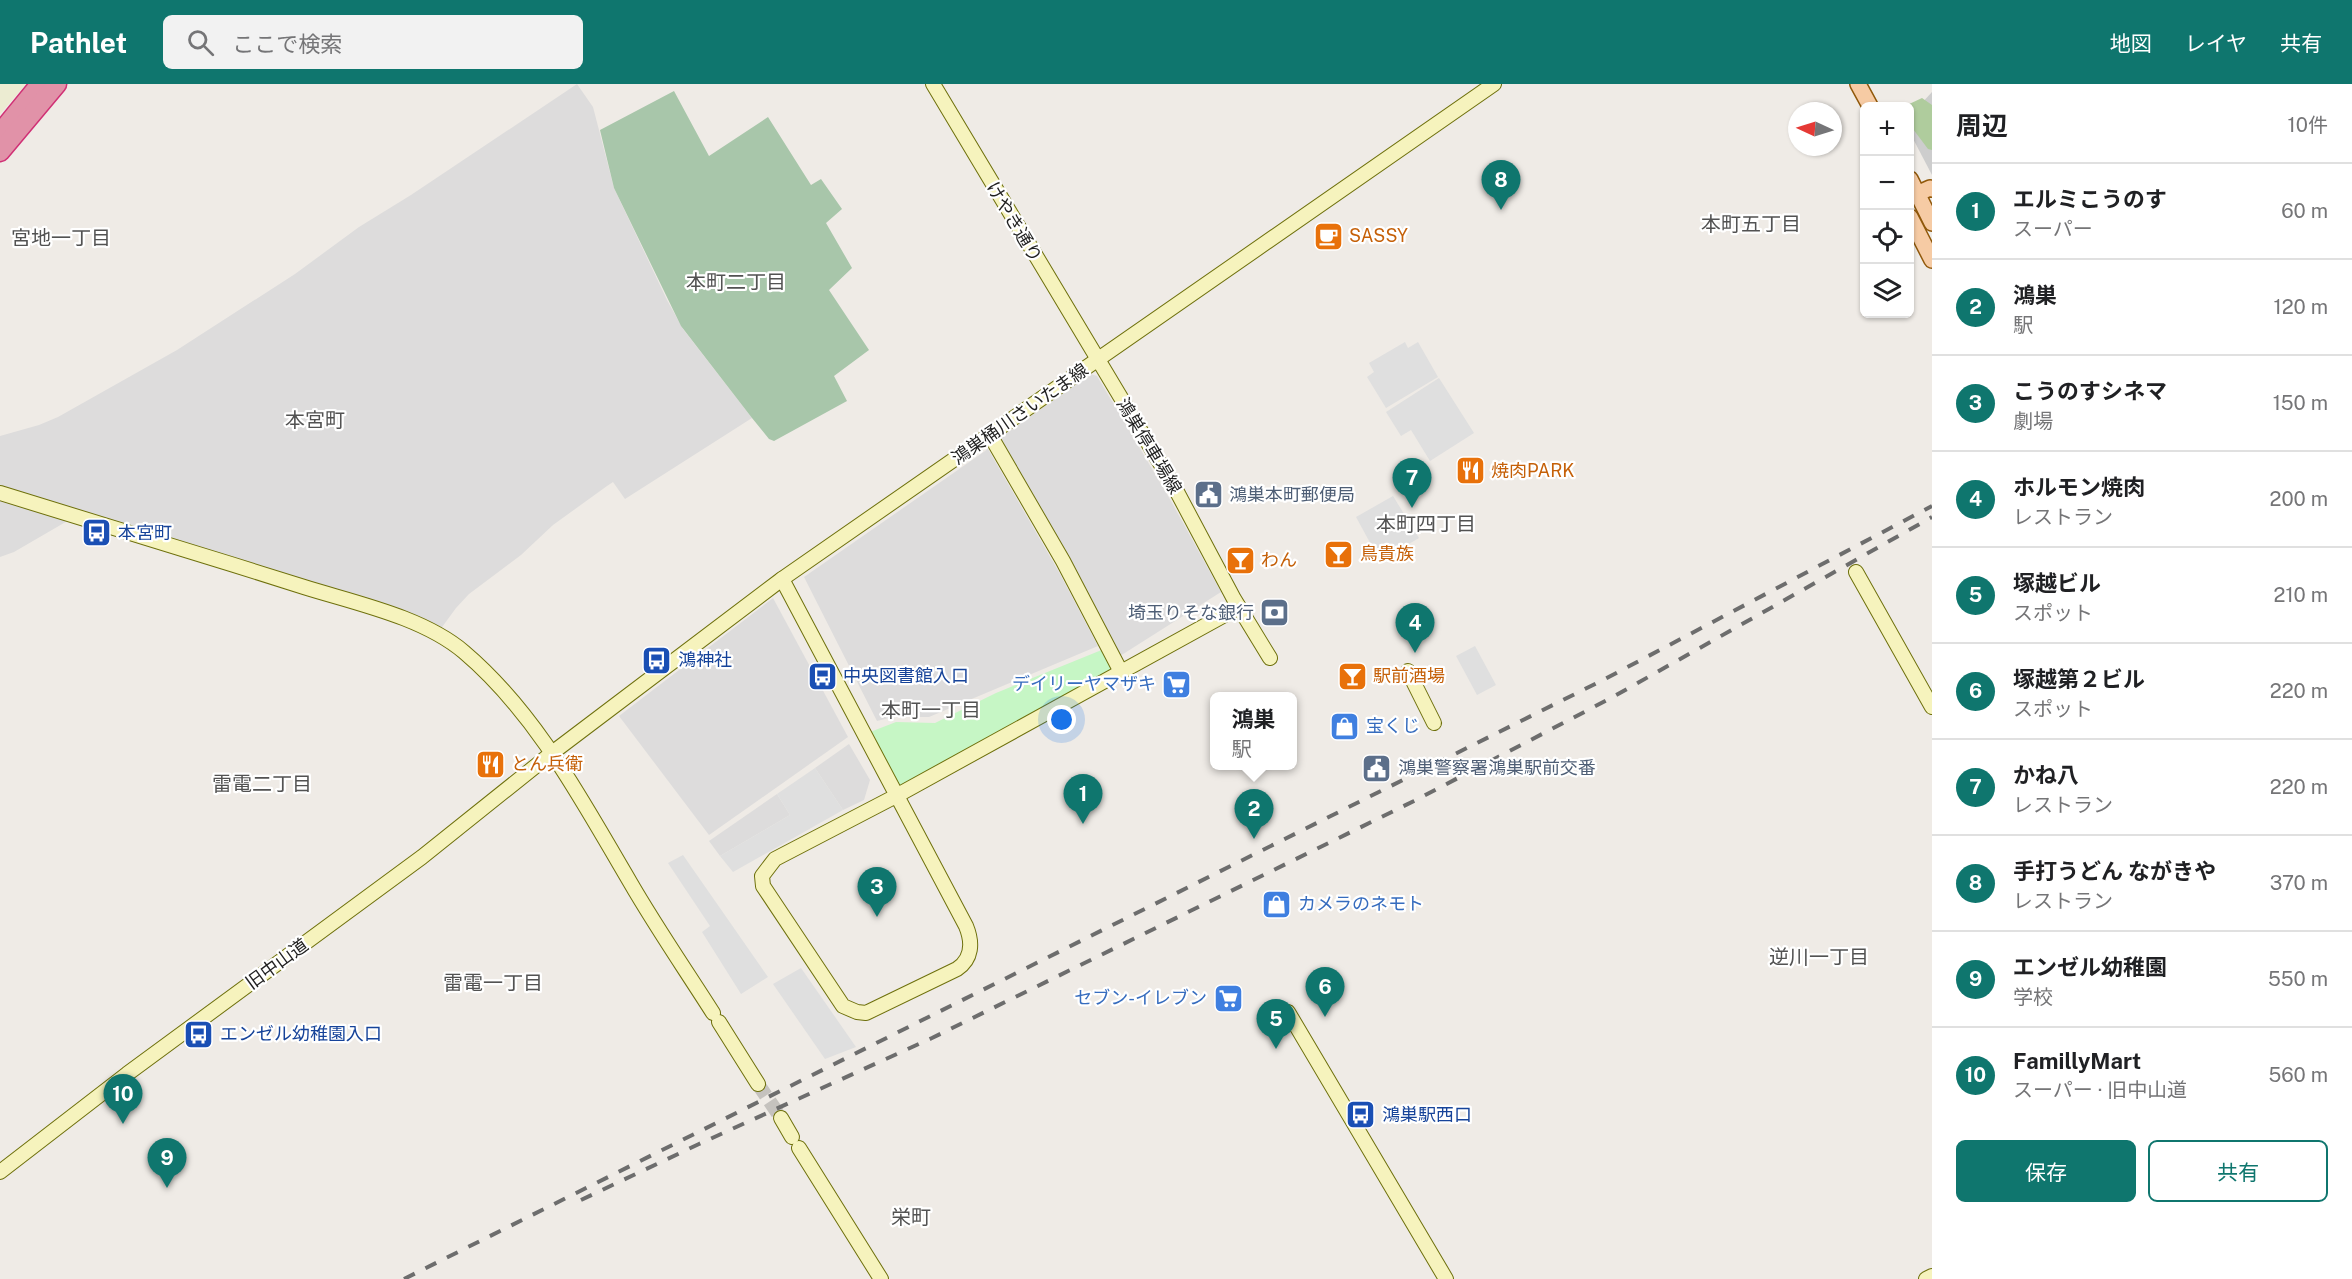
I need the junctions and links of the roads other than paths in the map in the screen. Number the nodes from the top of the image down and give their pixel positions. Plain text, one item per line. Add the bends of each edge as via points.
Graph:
1 (40, 84) edge
2 (57, 84) edge
3 (933, 84) edge
4 (1494, 84) edge
5 (1858, 84) edge
6 (1868, 102) edge
7 (0, 132) edge
8 (0, 152) edge
9 (1920, 193) edge
10 (1932, 223) edge
11 (1914, 225) edge
12 (1932, 260) edge
13 (1097, 360) junction
14 (990, 435) junction
15 (0, 493) edge
16 (1856, 572) dead end
17 (782, 579) junction
18 (1239, 607) junction
19 (1270, 658) dead end
20 (1408, 671) dead end
21 (1121, 672) junction
22 (1932, 707) edge
23 (1434, 723) dead end
24 (552, 753) junction
25 (896, 796) junction
26 (1288, 1011) dead end
27 (758, 1084) tunnel mouth
28 (781, 1118) tunnel mouth
29 (0, 1172) edge
30 (1932, 1276) edge
31 (881, 1279) edge
32 (1446, 1279) edge
33 (1926, 1279) edge

1 - 7 highway
2 - 8 highway
3 - 13 street, けやき通り
4 - 13 street, 鴻巣桶川さいたま線
5 - 6 main road
9 - 10 main road
11 - 12 main road
13 - 14 street, 鴻巣桶川さいたま線
13 - 18 street, 鴻巣停車場線 via 1180,497
14 - 17 street, 鴻巣桶川さいたま線
14 - 21 street
15 - 24 street via 363,606 437,634 485,671
16 - 22 street
17 - 24 street, 鴻巣桶川さいたま線
17 - 25 street
18 - 19 street, 鴻巣停車場線
18 - 21 street
20 - 23 street
21 - 25 street
24 - 27 street
24 - 29 street, 旧中山道 via 422,857
25 - 25 street via 966,927 971,946 967,959 957,969 874,1011 857,1012 843,1005 763,886 762,876 775,859
26 - 32 street
28 - 31 street
30 - 33 street

